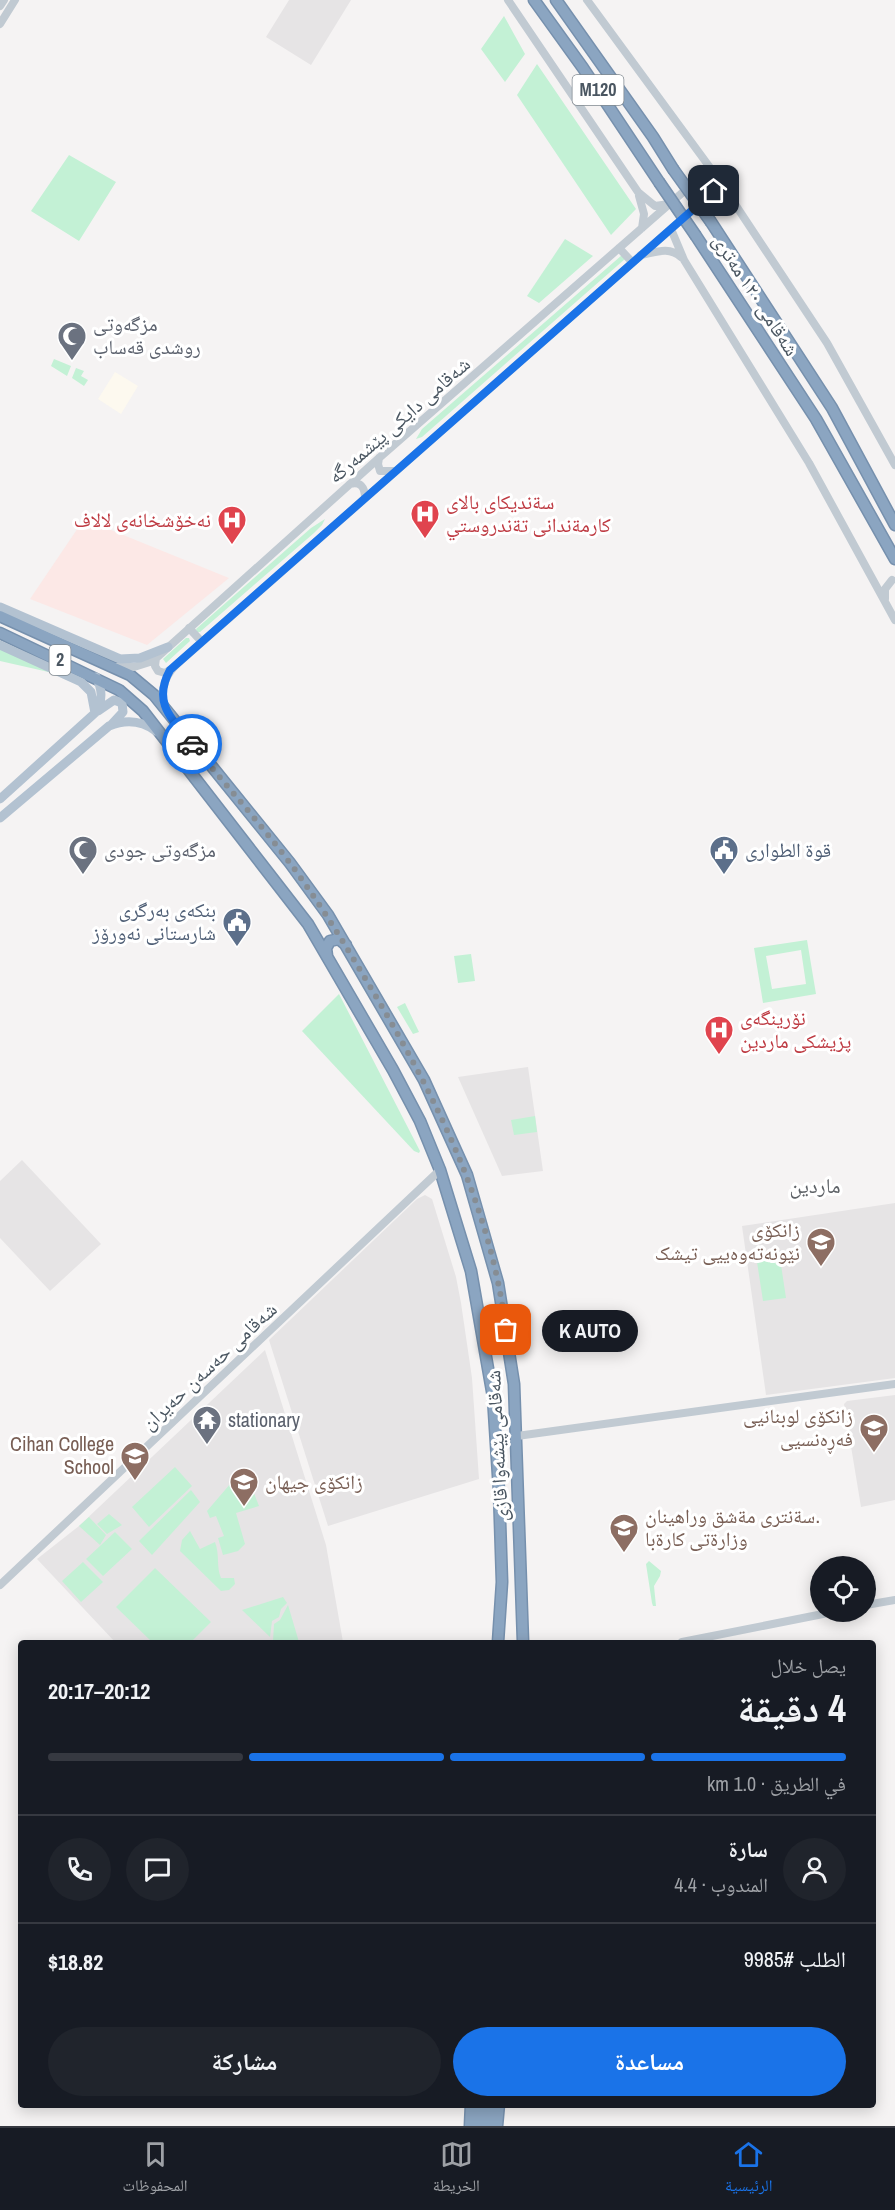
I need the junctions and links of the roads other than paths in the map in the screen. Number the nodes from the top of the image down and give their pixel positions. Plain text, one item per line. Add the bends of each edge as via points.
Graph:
1 (4, 0) edge
2 (15, 0) edge
3 (508, 0) edge
4 (534, 0) edge
5 (556, 0) edge
6 (587, 0) edge
7 (0, 6) edge
8 (0, 24) edge
9 (699, 153) junction
10 (714, 172) junction
11 (700, 177) junction
12 (719, 187) junction
13 (638, 192) junction
14 (671, 203) junction
15 (642, 229) junction
16 (671, 229) junction
17 (620, 248) junction
18 (640, 255) junction
19 (684, 260) junction
20 (632, 262) junction
21 (379, 458) junction
22 (895, 465) edge
23 (394, 471) junction
24 (349, 484) junction
25 (364, 498) junction
26 (895, 525) edge
27 (895, 559) edge
28 (892, 580) dead end
29 (885, 600) junction
30 (0, 607) edge
31 (0, 616) edge
32 (895, 620) edge
33 (189, 628) junction
34 (0, 633) edge
35 (201, 641) junction
36 (0, 645) edge
37 (168, 647) junction
38 (99, 656) junction
39 (156, 658) junction
40 (114, 667) junction
41 (170, 670) junction
42 (96, 677) junction
43 (164, 706) junction
44 (95, 713) junction
45 (109, 726) junction
46 (161, 734) junction
47 (0, 799) edge
48 (0, 818) edge
49 (328, 915) junction
50 (310, 927) junction
51 (346, 945) junction
52 (327, 957) junction
53 (440, 1170) junction
54 (503, 1310) junction
55 (480, 1319) junction
56 (509, 1348) junction
57 (485, 1350) junction
58 (895, 1386) edge
59 (517, 1436) junction
60 (0, 1585) edge
61 (895, 1600) edge
62 (876, 1603) edge
63 (810, 1617) edge
64 (498, 1640) edge
65 (523, 1640) edge
66 (692, 1640) edge
67 (471, 2108) edge
68 (481, 2108) edge
69 (490, 2108) edge
70 (499, 2108) edge
71 (470, 2126) edge
72 (480, 2126) edge
73 (489, 2126) edge
74 (497, 2126) edge

1 - 7 street
2 - 8 street
3 - 13 street
4 - 27 highway, شەقامی ١٢٠ مەتری / M120, bridge via 816,419
5 - 26 highway, شەقامی ١٢٠ مەتری / M120, bridge via 711,222 832,408
6 - 9 street
9 - 10 street
9 - 11 street
10 - 11 street via 707,171
10 - 12 street
11 - 12 street via 698,185 702,191 708,193
11 - 14 street, شەقامی دایکی پێشمەرگە
12 - 16 street, شەقامی دایکی پێشمەرگە
12 - 22 street via 827,343
13 - 14 street via 655,206
13 - 15 street via 644,214
14 - 15 street, شەقامی دایکی پێشمەرگە
15 - 17 street, شەقامی دایکی پێشمەرگە
16 - 18 street, شەقامی دایکی پێشمەرگە
16 - 19 street
17 - 20 street
17 - 21 street, شەقامی دایکی پێشمەرگە
18 - 19 street via 670,250
18 - 20 street, شەقامی دایکی پێشمەرگە
19 - 29 street via 809,463
20 - 23 street, شەقامی دایکی پێشمەرگە
21 - 23 street via 380,471
21 - 24 street, شەقامی دایکی پێشمەرگە
23 - 25 street, شەقامی دایکی پێشمەرگە
24 - 25 street via 362,485
24 - 33 street, شەقامی دایکی پێشمەرگە
25 - 35 street, شەقامی دایکی پێشمەرگە
28 - 29 street via 885,589
29 - 32 street
30 - 38 main road
31 - 38 highway, شەقامی پێشەوا قازی / 2
33 - 35 street
33 - 37 street, شەقامی دایکی پێشمەرگە
34 - 42 highway, شەقامی پێشەوا قازی / 2
35 - 41 street, شەقامی دایکی پێشمەرگە
36 - 44 main road via 81,682 91,692
37 - 38 main road via 130,660
37 - 39 street, شەقامی دایکی پێشمەرگە
38 - 40 highway, شەقامی پێشەوا قازی / 2
39 - 40 street, شەقامی دایکی پێشمەرگە via 140,666
39 - 41 street via 157,670
40 - 43 highway, شەقامی پێشەوا قازی / 2 via 142,684
41 - 43 street via 163,688
42 - 44 main road via 102,697
42 - 46 highway, شەقامی پێشەوا قازی / 2 via 132,700
43 - 49 highway, شەقامی پێشەوا قازی / 2
44 - 45 main road via 112,700 121,702 123,711
44 - 47 main road
45 - 46 main road via 140,723
45 - 48 main road via 12,813
46 - 50 highway, شەقامی پێشەوا قازی / 2
49 - 50 highway via 325,930 317,932
49 - 51 highway, شەقامی پێشەوا قازی / 2
50 - 52 highway, شەقامی پێشەوا قازی / 2
51 - 52 highway via 339,939 330,940
51 - 54 highway, شەقامی پێشەوا قازی / 2 via 424,1080 468,1175
52 - 53 highway, شەقامی پێشەوا قازی / 2 via 420,1121
53 - 55 highway, شەقامی پێشەوا قازی / 2 via 471,1271
53 - 60 street, شەقامی حەسەن حەیران
54 - 55 highway via 502,1320 496,1325 485,1325
54 - 56 highway, شەقامی پێشەوا قازی / 2
55 - 57 highway, شەقامی پێشەوا قازی / 2
56 - 57 highway via 496,1337 486,1342
56 - 59 highway, شەقامی پێشەوا قازی / 2
57 - 64 highway, شەقامی پێشەوا قازی / 2 via 493,1397 499,1491 502,1582
58 - 59 street
59 - 65 highway, شەقامی پێشەوا قازی / 2
61 - 62 street
63 - 66 street
67 - 71 highway
68 - 72 highway
69 - 73 highway
70 - 74 highway

